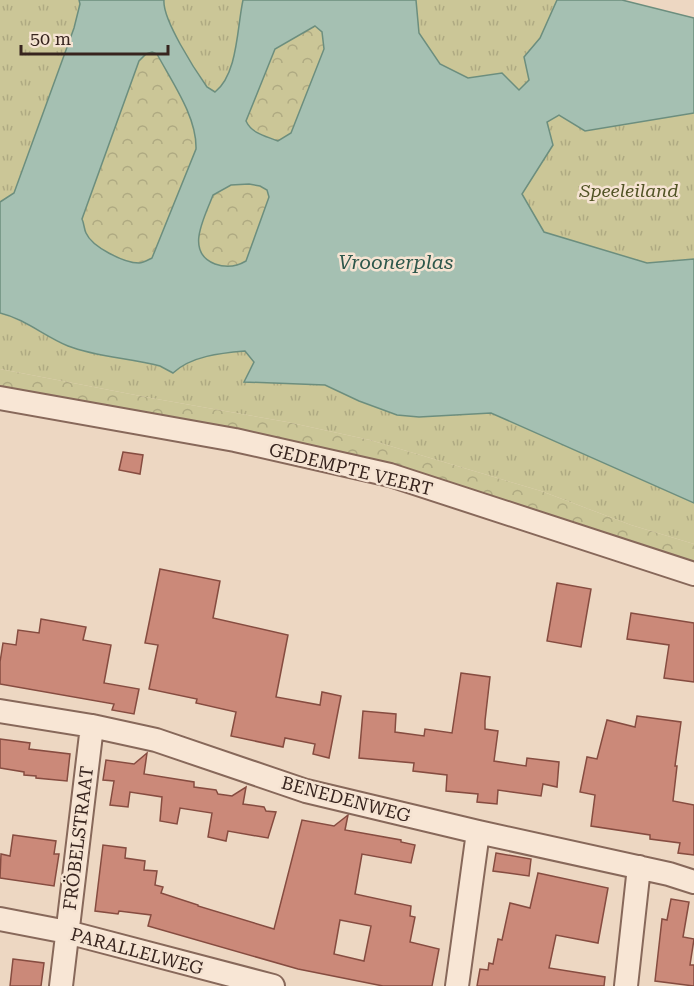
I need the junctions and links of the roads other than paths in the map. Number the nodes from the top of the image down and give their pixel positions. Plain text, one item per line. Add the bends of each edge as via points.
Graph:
1 (0, 398) edge
2 (694, 574) edge
3 (0, 711) edge
4 (92, 726) junction
5 (478, 832) junction
6 (639, 867) junction
7 (694, 882) edge
8 (0, 919) edge
9 (67, 932) junction
10 (61, 986) edge
11 (273, 986) edge
12 (457, 986) edge
13 (626, 986) edge

1 - 2 street, GEDEMPTE VEERT via 235,440 390,476
3 - 4 street, BENEDENWEG
4 - 5 street, BENEDENWEG via 156,740 306,791
4 - 9 street, FRÖBELSTRAAT
5 - 6 street, BENEDENWEG
5 - 12 street
6 - 7 street, BENEDENWEG
6 - 13 street
8 - 9 street, PARALLELWEG
9 - 10 street, FRÖBELSTRAAT
9 - 11 street, PARALLELWEG

